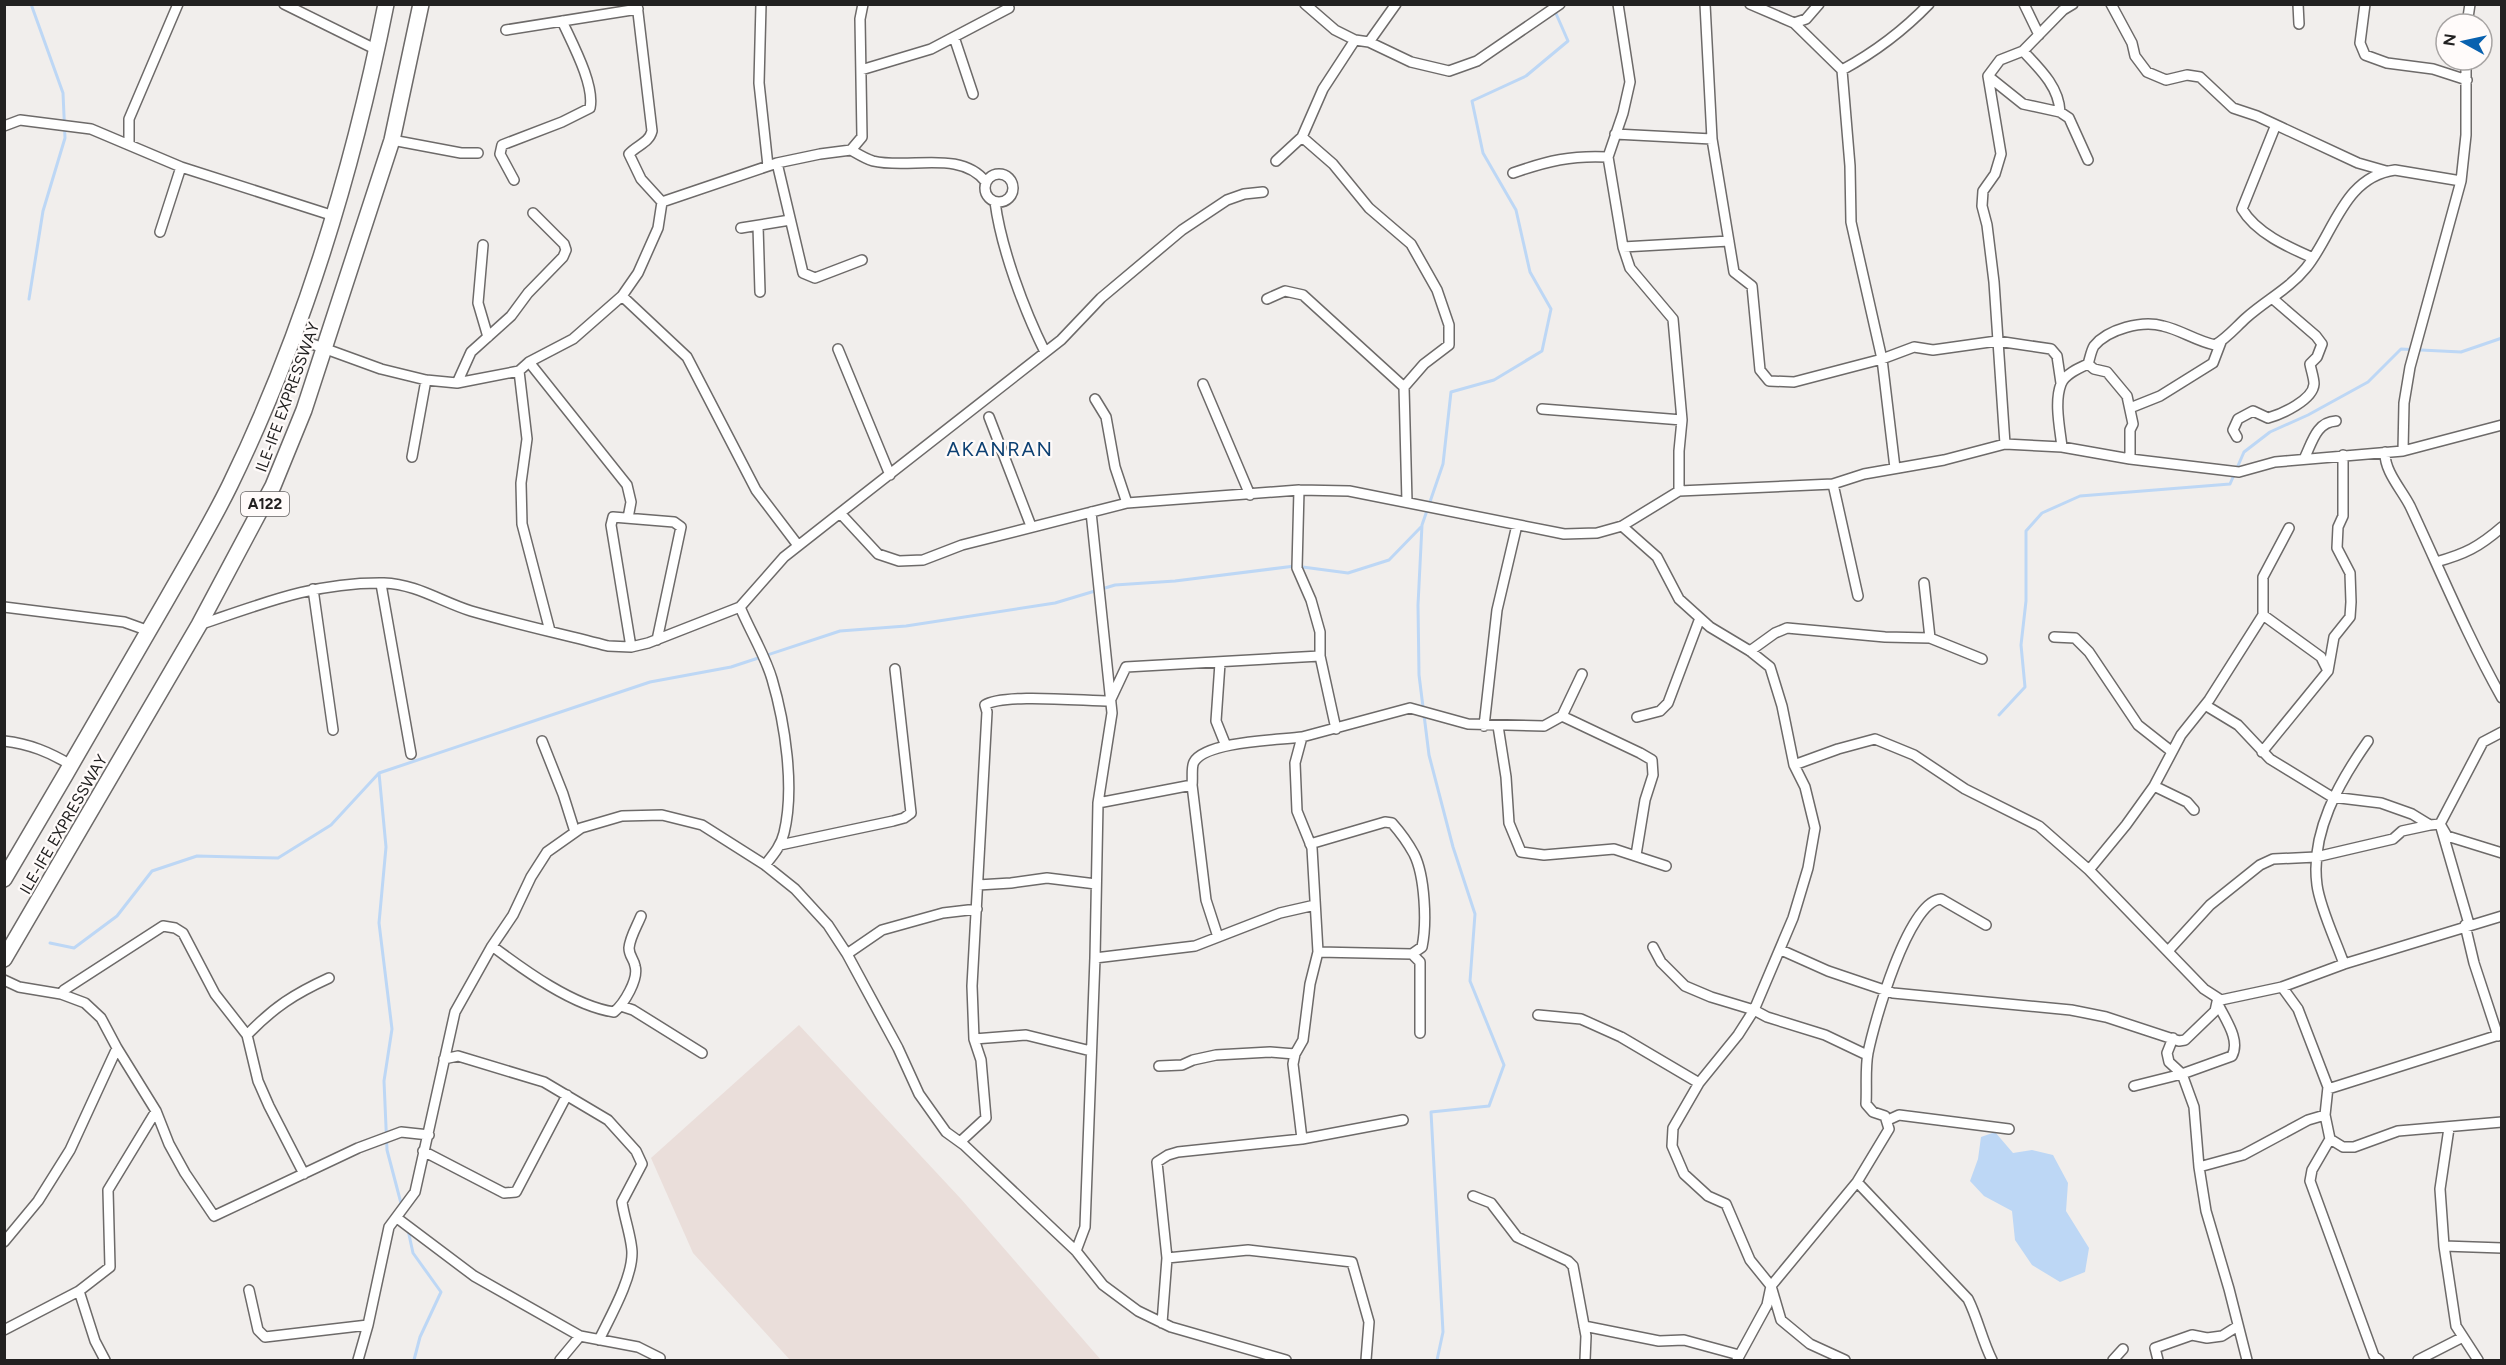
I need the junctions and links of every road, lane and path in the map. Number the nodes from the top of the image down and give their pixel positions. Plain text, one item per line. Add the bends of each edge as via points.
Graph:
1 (178, 4) edge
2 (284, 4) edge
3 (386, 4) edge
4 (421, 4) edge
5 (761, 4) edge
6 (863, 4) edge
7 (1305, 4) edge
8 (1396, 4) edge
9 (1618, 4) edge
10 (1705, 4) edge
11 (1750, 4) edge
12 (1819, 4) edge
13 (1929, 4) edge
14 (2024, 4) edge
15 (2073, 4) edge
16 (2111, 4) edge
17 (2298, 4) edge
18 (2365, 4) edge
19 (1560, 5) edge
20 (638, 7) edge
21 (1009, 8) dead end
22 (562, 21) junction
23 (1794, 23) junction
24 (2299, 24) dead end
25 (506, 30) dead end
26 (2039, 35) junction
27 (954, 37) junction
28 (1355, 40) junction
29 (1370, 42) junction
30 (377, 50) junction
31 (2023, 51) junction
32 (861, 70) junction
33 (1842, 70) junction
34 (2467, 72) edge
35 (1988, 76) junction
36 (2467, 80) junction
37 (973, 94) dead end
38 (2060, 112) junction
39 (4, 126) edge
40 (2275, 127) junction
41 (1615, 134) junction
42 (1302, 137) junction
43 (392, 140) junction
44 (1712, 140) junction
45 (129, 144) junction
46 (852, 150) junction
47 (478, 153) dead end
48 (1608, 157) junction
49 (2088, 160) dead end
50 (1276, 161) dead end
51 (772, 165) junction
52 (181, 167) junction
53 (2386, 171) junction
54 (1513, 173) dead end
55 (514, 180) dead end
56 (986, 182) junction
57 (2461, 182) junction
58 (1263, 192) dead end
59 (662, 202) junction
60 (995, 202) junction
61 (533, 213) dead end
62 (334, 216) junction
63 (790, 220) junction
64 (758, 226) junction
65 (741, 228) dead end
66 (160, 232) dead end
67 (1729, 241) junction
68 (483, 245) dead end
69 (1623, 246) junction
70 (2313, 258) junction
71 (862, 260) dead end
72 (760, 292) dead end
73 (622, 296) junction
74 (1267, 298) dead end
75 (2272, 298) junction
76 (293, 337) junction
77 (488, 337) junction
78 (1997, 341) junction
79 (2221, 342) junction
80 (838, 349) dead end
81 (325, 350) junction
82 (1045, 352) junction
83 (1882, 359) junction
84 (529, 362) junction
85 (2088, 364) junction
86 (519, 371) junction
87 (426, 380) junction
88 (457, 383) junction
89 (2061, 383) junction
90 (1203, 384) dead end
91 (1404, 387) junction
92 (1095, 399) dead end
93 (2130, 408) junction
94 (1542, 409) dead end
95 (989, 417) dead end
96 (1682, 420) junction
97 (2336, 421) dead end
98 (2502, 425) edge
99 (2237, 437) dead end
100 (2005, 444) junction
101 (2062, 447) junction
102 (2403, 451) junction
103 (2385, 452) junction
104 (2343, 455) junction
105 (412, 457) dead end
106 (2130, 459) junction
107 (2304, 459) junction
108 (1895, 468) junction
109 (890, 475) junction
110 (1833, 484) junction
111 (1299, 490) junction
112 (1679, 491) junction
113 (1250, 495) junction
114 (1407, 502) junction
115 (1127, 503) junction
116 (1091, 512) junction
117 (840, 513) junction
118 (628, 518) junction
119 (1517, 525) junction
120 (1031, 526) junction
121 (1622, 526) junction
122 (2502, 527) edge
123 (2289, 528) dead end
124 (797, 544) junction
125 (2436, 562) junction
126 (1924, 583) dead end
127 (381, 584) junction
128 (314, 589) junction
129 (1858, 596) dead end
130 (4, 607) edge
131 (740, 608) junction
132 (2263, 615) junction
133 (1700, 618) junction
134 (199, 625) junction
135 (149, 631) junction
136 (550, 631) junction
137 (2054, 637) dead end
138 (1930, 638) junction
139 (657, 640) junction
140 (631, 647) junction
141 (1750, 651) junction
142 (1320, 656) junction
143 (1982, 659) dead end
144 (1220, 663) junction
145 (895, 669) dead end
146 (2328, 671) junction
147 (1582, 674) dead end
148 (2502, 698) edge
149 (1110, 701) junction
150 (2205, 705) junction
151 (1562, 716) junction
152 (1637, 717) dead end
153 (1484, 726) junction
154 (1498, 726) junction
155 (1336, 729) junction
156 (333, 730) dead end
157 (2502, 732) edge
158 (1302, 737) junction
159 (4, 741) edge
160 (543, 741) dead end
161 (2368, 741) dead end
162 (1226, 746) junction
163 (2171, 751) junction
164 (2262, 752) junction
165 (411, 754) dead end
166 (71, 765) junction
167 (1794, 765) junction
168 (1192, 785) junction
169 (2154, 786) junction
170 (2332, 797) junction
171 (1098, 803) junction
172 (2194, 810) dead end
173 (2435, 824) junction
174 (575, 832) junction
175 (1310, 844) junction
176 (780, 845) junction
177 (2502, 854) edge
178 (1636, 855) junction
179 (2316, 856) junction
180 (765, 865) junction
181 (1666, 866) dead end
182 (2089, 870) junction
183 (4, 879) edge
184 (1096, 884) junction
185 (978, 885) junction
186 (1315, 905) junction
187 (977, 909) junction
188 (641, 916) dead end
189 (2502, 916) edge
190 (1986, 925) dead end
191 (2467, 925) junction
192 (1218, 938) junction
193 (492, 946) junction
194 (1653, 947) dead end
195 (1781, 950) junction
196 (2168, 951) junction
197 (1318, 952) junction
198 (847, 954) junction
199 (1412, 954) junction
200 (1095, 958) junction
201 (4, 959) edge
202 (2344, 964) junction
203 (329, 978) dead end
204 (4, 980) edge
205 (2282, 987) junction
206 (1884, 990) junction
207 (61, 994) junction
208 (2219, 1001) junction
209 (621, 1006) junction
210 (1754, 1010) junction
211 (1538, 1015) dead end
212 (1420, 1033) dead end
213 (246, 1035) junction
214 (2500, 1035) edge
215 (2173, 1038) junction
216 (974, 1040) junction
217 (117, 1048) junction
218 (1091, 1051) junction
219 (702, 1053) dead end
220 (1295, 1054) junction
221 (1867, 1055) junction
222 (444, 1059) junction
223 (1159, 1066) dead end
224 (2182, 1074) junction
225 (1699, 1083) junction
226 (2134, 1086) dead end
227 (2328, 1089) junction
228 (567, 1095) junction
229 (156, 1111) junction
230 (2325, 1115) junction
231 (1403, 1120) dead end
232 (1888, 1120) junction
233 (2502, 1122) edge
234 (2450, 1128) junction
235 (2009, 1129) dead end
236 (429, 1136) junction
237 (1302, 1139) junction
238 (2330, 1139) junction
239 (960, 1142) junction
240 (423, 1150) junction
241 (2199, 1167) junction
242 (304, 1174) junction
243 (1857, 1182) junction
244 (1473, 1196) dead end
245 (397, 1218) junction
246 (4, 1242) edge
247 (2444, 1246) junction
248 (2502, 1248) edge
249 (1076, 1251) junction
250 (1167, 1258) junction
251 (1771, 1286) junction
252 (249, 1290) dead end
253 (79, 1291) junction
254 (1162, 1323) junction
255 (368, 1325) junction
256 (1584, 1326) junction
257 (2238, 1326) junction
258 (4, 1330) edge
259 (580, 1336) junction
260 (2463, 1337) junction
261 (599, 1341) junction
262 (2123, 1349) dead end
263 (660, 1358) dead end
264 (1738, 1358) edge
265 (105, 1360) edge
266 (358, 1360) edge
267 (560, 1360) edge
268 (1286, 1360) edge
269 (1366, 1360) edge
270 (1585, 1360) edge
271 (1845, 1360) edge
272 (1992, 1360) edge
273 (2113, 1360) edge
274 (2158, 1360) edge
275 (2247, 1360) edge
276 (2379, 1360) edge
277 (2418, 1360) edge
278 (2478, 1360) edge

1 - 45 street via 129,119
2 - 30 street
3 - 30 highway, ILE-IFE EXPRESSWAY / A122
4 - 43 highway, ILE-IFE EXPRESSWAY / A122
5 - 51 street via 759,83
6 - 32 street
7 - 28 street via 1335,30
8 - 29 street
9 - 41 street via 1630,82
10 - 44 street
11 - 23 street
12 - 23 street via 1806,19
13 - 33 street via 1908,26
14 - 26 street
15 - 26 street
16 - 40 street via 2135,56 2147,72 2166,80 2187,75 2200,77 2233,108
17 - 24 street
18 - 36 street via 2360,43 2365,55
19 - 29 street via 1477,61 1449,70 1410,62
20 - 22 street
20 - 59 street via 652,131 647,141 629,154 641,179
21 - 27 street
22 - 25 street
22 - 55 street via 584,73 592,99 590,108 502,145 500,154
23 - 33 street
26 - 31 street
27 - 32 street via 932,49
27 - 37 street
28 - 29 street
28 - 42 street via 1323,89
30 - 62 highway, ILE-IFE EXPRESSWAY / A122
31 - 35 street via 2000,60
31 - 38 street via 2050,82 2060,100
32 - 46 street via 862,137
33 - 83 street via 1851,222
34 - 36 street
35 - 38 street via 2023,104
35 - 78 street via 2001,154 1995,174 1983,191 1982,206 1994,282
36 - 57 street
38 - 49 street via 2069,118
39 - 45 street via 28,120 91,129
40 - 53 street
40 - 70 street via 2242,209 2248,219 2284,246
41 - 44 street
41 - 48 street
42 - 50 street
42 - 91 street via 1333,164 1369,208 1411,244 1437,290 1449,326 1449,345 1424,364
43 - 47 street via 451,152
43 - 81 highway, ILE-IFE EXPRESSWAY / A122
44 - 67 street
45 - 52 street
46 - 51 street
46 - 56 street via 872,161 956,164 978,172
48 - 54 street via 1551,160
48 - 69 street
51 - 59 street
51 - 63 street
52 - 62 street
52 - 66 street
53 - 57 street
53 - 70 street via 2361,183 2350,196
56 - 60 street via 988,198
56 - 60 street via 999,173 1012,182 1010,197
57 - 102 street via 2410,367
58 - 82 street via 1227,200 1182,230 1101,298
59 - 73 street via 658,228 638,273
60 - 82 street via 1031,324
61 - 77 street via 566,250 511,316
62 - 76 highway, ILE-IFE EXPRESSWAY / A122
63 - 64 street
63 - 71 street via 807,277 814,278
64 - 65 street
64 - 72 street
67 - 69 street
67 - 83 street via 1734,272 1752,286 1760,370 1769,381 1794,382
68 - 77 street via 478,296
69 - 96 street via 1630,268 1673,319
70 - 75 street via 2291,284
73 - 84 street via 573,339
73 - 124 street via 687,357 756,490
74 - 91 street via 1285,291 1303,295
75 - 79 street
75 - 99 street via 2322,344 2310,364 2314,384 2310,395 2285,412 2268,418 2253,411 2238,419 2233,430
76 - 81 street
76 - 135 highway, ILE-IFE EXPRESSWAY / A122 via 229,487
77 - 88 street via 471,352
78 - 83 street via 1933,350 1914,347
78 - 89 street via 2051,349 2057,356
78 - 100 street
79 - 85 street via 2203,343 2162,325 2142,325 2112,332 2094,347
79 - 93 street via 2212,363 2160,396
80 - 109 street
81 - 87 street
81 - 134 highway, ILE-IFE EXPRESSWAY / A122 via 273,486
82 - 109 street
83 - 108 street
84 - 86 street
84 - 118 street via 627,485 631,502
85 - 89 street
85 - 93 street via 2107,372 2127,396
86 - 88 street
86 - 136 street via 527,439 521,483 522,524
87 - 88 street
87 - 105 street
89 - 101 street via 2058,404
90 - 113 street
91 - 114 street
92 - 115 street via 1106,417 1115,467
93 - 106 street
94 - 96 street
95 - 120 street
96 - 112 street
97 - 107 street via 2327,421 2319,428
98 - 102 street
100 - 101 street
100 - 108 street
101 - 106 street
102 - 103 street
103 - 104 street
103 - 125 street via 2390,471
104 - 107 street
104 - 146 street via 2343,516 2337,548 2350,573 2350,617 2334,637
106 - 107 street via 2238,472
108 - 110 street
109 - 117 street
110 - 112 street
110 - 129 street
111 - 113 street
111 - 114 street via 1349,491
111 - 142 street via 1297,568 1320,632
112 - 121 street
113 - 115 street
114 - 119 street
115 - 116 street
116 - 120 street
116 - 149 street
117 - 120 street via 878,554 899,561 923,560 962,544
117 - 124 street
118 - 139 street via 674,522 681,527
118 - 140 street via 613,517 611,525
119 - 121 street via 1564,534 1596,533
119 - 153 street via 1497,610
121 - 133 street via 1657,557 1679,599
122 - 125 street via 2465,554
123 - 132 street via 2263,576
124 - 131 street
125 - 148 street
126 - 138 street
127 - 128 street via 333,584
127 - 136 street via 416,589 470,610
127 - 165 street
128 - 134 street
128 - 156 street
130 - 135 street via 124,622
131 - 139 street
131 - 176 street via 772,678 786,748 789,795
132 - 146 street via 2320,657
132 - 150 street
133 - 141 street
133 - 152 street via 1668,703 1660,711
134 - 201 highway, ILE-IFE EXPRESSWAY / A122
135 - 166 highway, ILE-IFE EXPRESSWAY / A122
136 - 140 street via 608,646
137 - 163 street via 2075,638 2090,652 2138,724
138 - 141 street via 1787,628
138 - 143 street
139 - 140 street
141 - 167 street via 1770,667
142 - 144 street
142 - 155 street
144 - 149 street via 1126,667
144 - 162 street via 1216,721
145 - 176 street via 911,813 893,821
146 - 164 street
147 - 151 street
149 - 171 street via 1112,713
149 - 185 street via 1021,698 986,705
150 - 163 street
150 - 164 street via 2238,725
151 - 154 street via 1544,726
151 - 178 street via 1652,760 1653,775
153 - 154 street
153 - 155 street via 1410,708
154 - 178 street via 1509,823 1521,852 1544,855 1614,849
155 - 158 street
157 - 173 street via 2483,742
158 - 162 street
158 - 175 street via 1295,763 1297,811
159 - 166 street via 46,750
160 - 174 street
161 - 170 street
162 - 168 street via 1201,754 1194,763
163 - 169 street
164 - 170 street
166 - 183 highway, ILE-IFE EXPRESSWAY / A122
167 - 182 street via 1875,739 1914,755 1965,789 2039,826
167 - 195 street via 1805,787 1815,828 1808,868
168 - 171 street
168 - 192 street via 1206,900
169 - 172 street via 2187,802
169 - 182 street
170 - 173 street via 2381,803
170 - 179 street
171 - 184 street
173 - 177 street via 2447,837
173 - 179 street via 2402,831 2392,839
173 - 191 street
174 - 180 street via 622,816 662,814 702,825
174 - 193 street via 547,852
175 - 186 street
175 - 199 street via 1392,823 1414,855 1420,874 1426,929 1422,947
176 - 180 street
178 - 181 street
179 - 196 street via 2272,860 2260,865 2210,904
179 - 202 street via 2317,888
180 - 198 street via 822,918
182 - 196 street
184 - 185 street via 1047,878
184 - 200 street
185 - 187 street
186 - 192 street via 1280,913
186 - 197 street
187 - 198 street via 943,913 882,930
187 - 216 street via 972,986
188 - 209 street via 629,949 636,966 634,979
189 - 191 street
190 - 206 street via 1941,899 1931,901 1916,919
191 - 202 street
191 - 214 street via 2474,963
192 - 200 street via 1195,945
193 - 209 street via 538,980 564,993 605,1011 614,1012
193 - 222 street via 454,1012
194 - 210 street via 1661,962 1685,986
195 - 206 street
195 - 210 street
196 - 208 street
197 - 199 street
197 - 220 street via 1303,1041
198 - 239 street via 919,1094 946,1132
199 - 212 street via 1420,962
200 - 218 street
202 - 205 street
203 - 213 street via 294,994
204 - 207 street via 19,987
205 - 208 street
205 - 227 street via 2298,1009
206 - 215 street via 2071,1010
206 - 221 street
207 - 213 street via 163,926 175,928 183,933 215,994
207 - 217 street via 85,1003 102,1018
208 - 215 street via 2215,1011 2185,1040
208 - 224 street via 2235,1041 2232,1056
209 - 219 street
210 - 221 street via 1825,1035
210 - 225 street
211 - 225 street via 1581,1019 1621,1037
213 - 242 street via 258,1081
214 - 227 street
215 - 224 street via 2167,1053 2169,1062
216 - 218 street via 1026,1035
216 - 239 street via 981,1060 986,1118
217 - 229 street
217 - 246 street via 70,1150 38,1200
218 - 249 street via 1085,1227
220 - 223 street via 1216,1056
220 - 237 street
221 - 232 street via 1866,1104
222 - 228 street via 458,1056 524,1075
222 - 236 street
224 - 226 street
224 - 241 street via 2194,1107
225 - 251 street via 1673,1128 1675,1156 1684,1174 1708,1196 1726,1204 1750,1260
227 - 230 street
228 - 240 street via 516,1192 504,1193
228 - 261 street via 608,1120 636,1151 642,1164 622,1202 632,1252 630,1268
229 - 242 street via 185,1173 214,1216
229 - 253 street via 108,1190 110,1267
230 - 238 street
230 - 241 street via 2243,1155
231 - 237 street
232 - 235 street via 1899,1115
232 - 243 street via 1889,1129
233 - 234 street
234 - 238 street via 2398,1131 2354,1147 2343,1147
234 - 247 street via 2440,1189
236 - 240 street
236 - 242 street via 401,1132
237 - 250 street via 1178,1152 1157,1162
238 - 276 street via 2310,1181 2374,1356
239 - 249 street
240 - 245 street via 415,1192
241 - 257 street via 2206,1211
243 - 251 street
243 - 272 street via 1968,1299
244 - 256 street via 1491,1203 1517,1237 1571,1263
245 - 255 street via 389,1227
245 - 259 street via 474,1276
247 - 248 street
247 - 260 street via 2456,1326
249 - 254 street via 1103,1285
250 - 254 street
250 - 269 street via 1248,1250 1352,1262 1369,1322
251 - 264 street via 1767,1305
251 - 271 street via 1781,1320 1810,1344
252 - 255 street via 258,1330 265,1337
253 - 258 street
253 - 265 street
254 - 268 street
255 - 266 street
256 - 264 street via 1659,1341 1684,1340
256 - 270 street
257 - 274 street via 2222,1336 2192,1335 2156,1348
257 - 275 street
259 - 261 street
259 - 267 street
260 - 277 street
260 - 278 street
261 - 263 street via 638,1347
262 - 273 street

